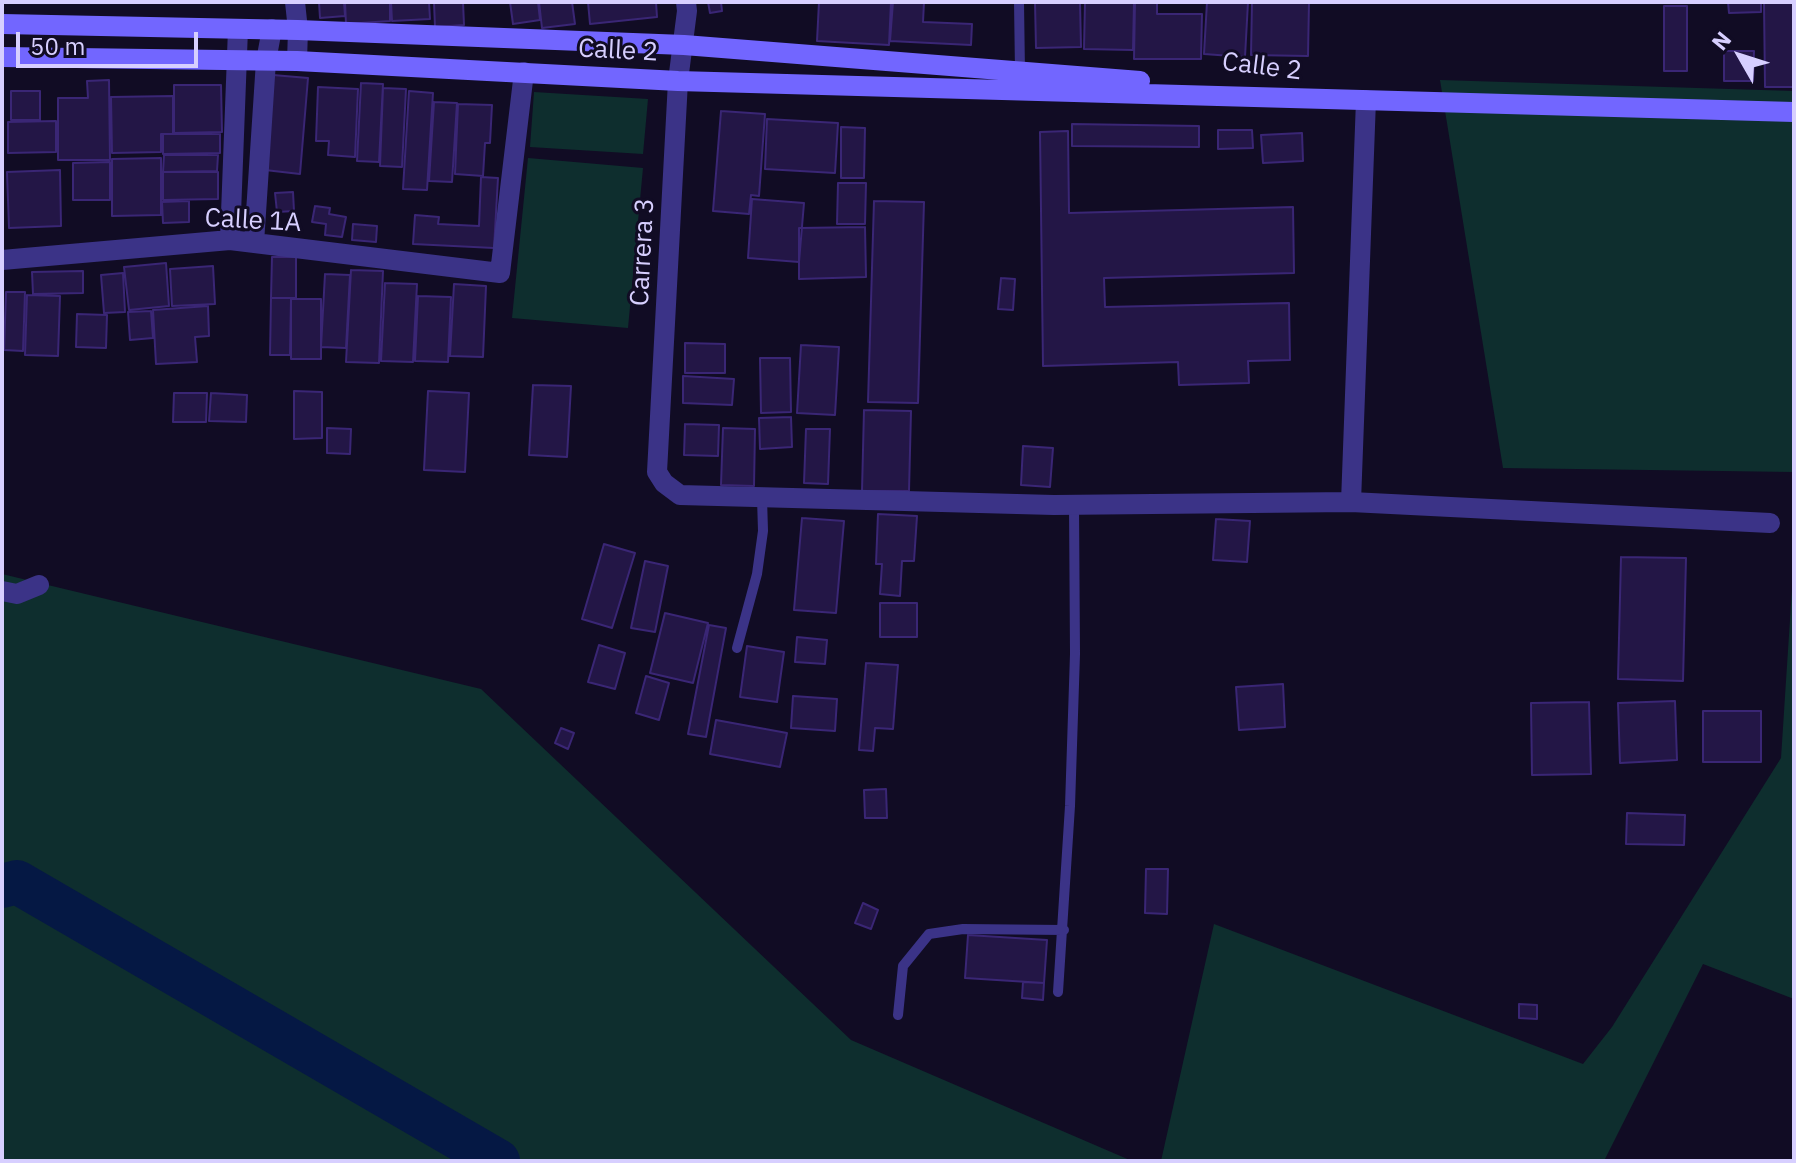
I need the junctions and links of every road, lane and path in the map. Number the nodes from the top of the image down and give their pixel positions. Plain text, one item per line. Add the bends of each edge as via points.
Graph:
1 (295, 2) edge
2 (686, 2) edge
3 (1019, 2) edge
4 (2, 24) edge
5 (238, 29) junction
6 (272, 29) junction
7 (298, 30) junction
8 (684, 45) junction
9 (2, 57) edge
10 (237, 60) junction
11 (266, 61) junction
12 (297, 61) junction
13 (524, 72) junction
14 (1019, 80) junction
15 (678, 81) junction
16 (1366, 100) junction
17 (1794, 112) edge
18 (230, 240) junction
19 (254, 243) junction
20 (2, 260) edge
21 (762, 498) junction
22 (1351, 502) junction
23 (1074, 505) junction
24 (1770, 523) dead end
25 (39, 585) dead end
26 (2, 591) edge
27 (737, 648) dead end
28 (1064, 930) junction
29 (1058, 992) dead end
30 (898, 1015) dead end

1 - 7 street
2 - 8 street, Carrera 3
3 - 14 lane
4 - 5 main road, Calle 2
5 - 6 main road, Calle 2
5 - 10 street
6 - 7 main road, Calle 2
6 - 11 street
7 - 8 main road, Calle 2
7 - 12 street
8 - 14 main road, Calle 2
8 - 15 street, Carrera 3
9 - 10 main road, Calle 2
10 - 11 main road, Calle 2
10 - 18 street
11 - 12 main road, Calle 2
11 - 19 street
12 - 13 main road, Calle 2
13 - 15 main road, Calle 2
13 - 19 street, Calle 1A via 500,273
14 - 15 main road, Calle 2
14 - 16 main road, Calle 2
15 - 21 street, Carrera 3 via 657,472 680,495
16 - 17 main road, Calle 2
16 - 22 street
18 - 19 street, Calle 1A
18 - 20 street, Calle 1A
21 - 23 street
21 - 27 lane via 757,574
22 - 23 street
22 - 24 street
23 - 28 lane via 1075,654
25 - 26 street via 17,594
28 - 29 lane
28 - 30 lane via 929,934 903,966

